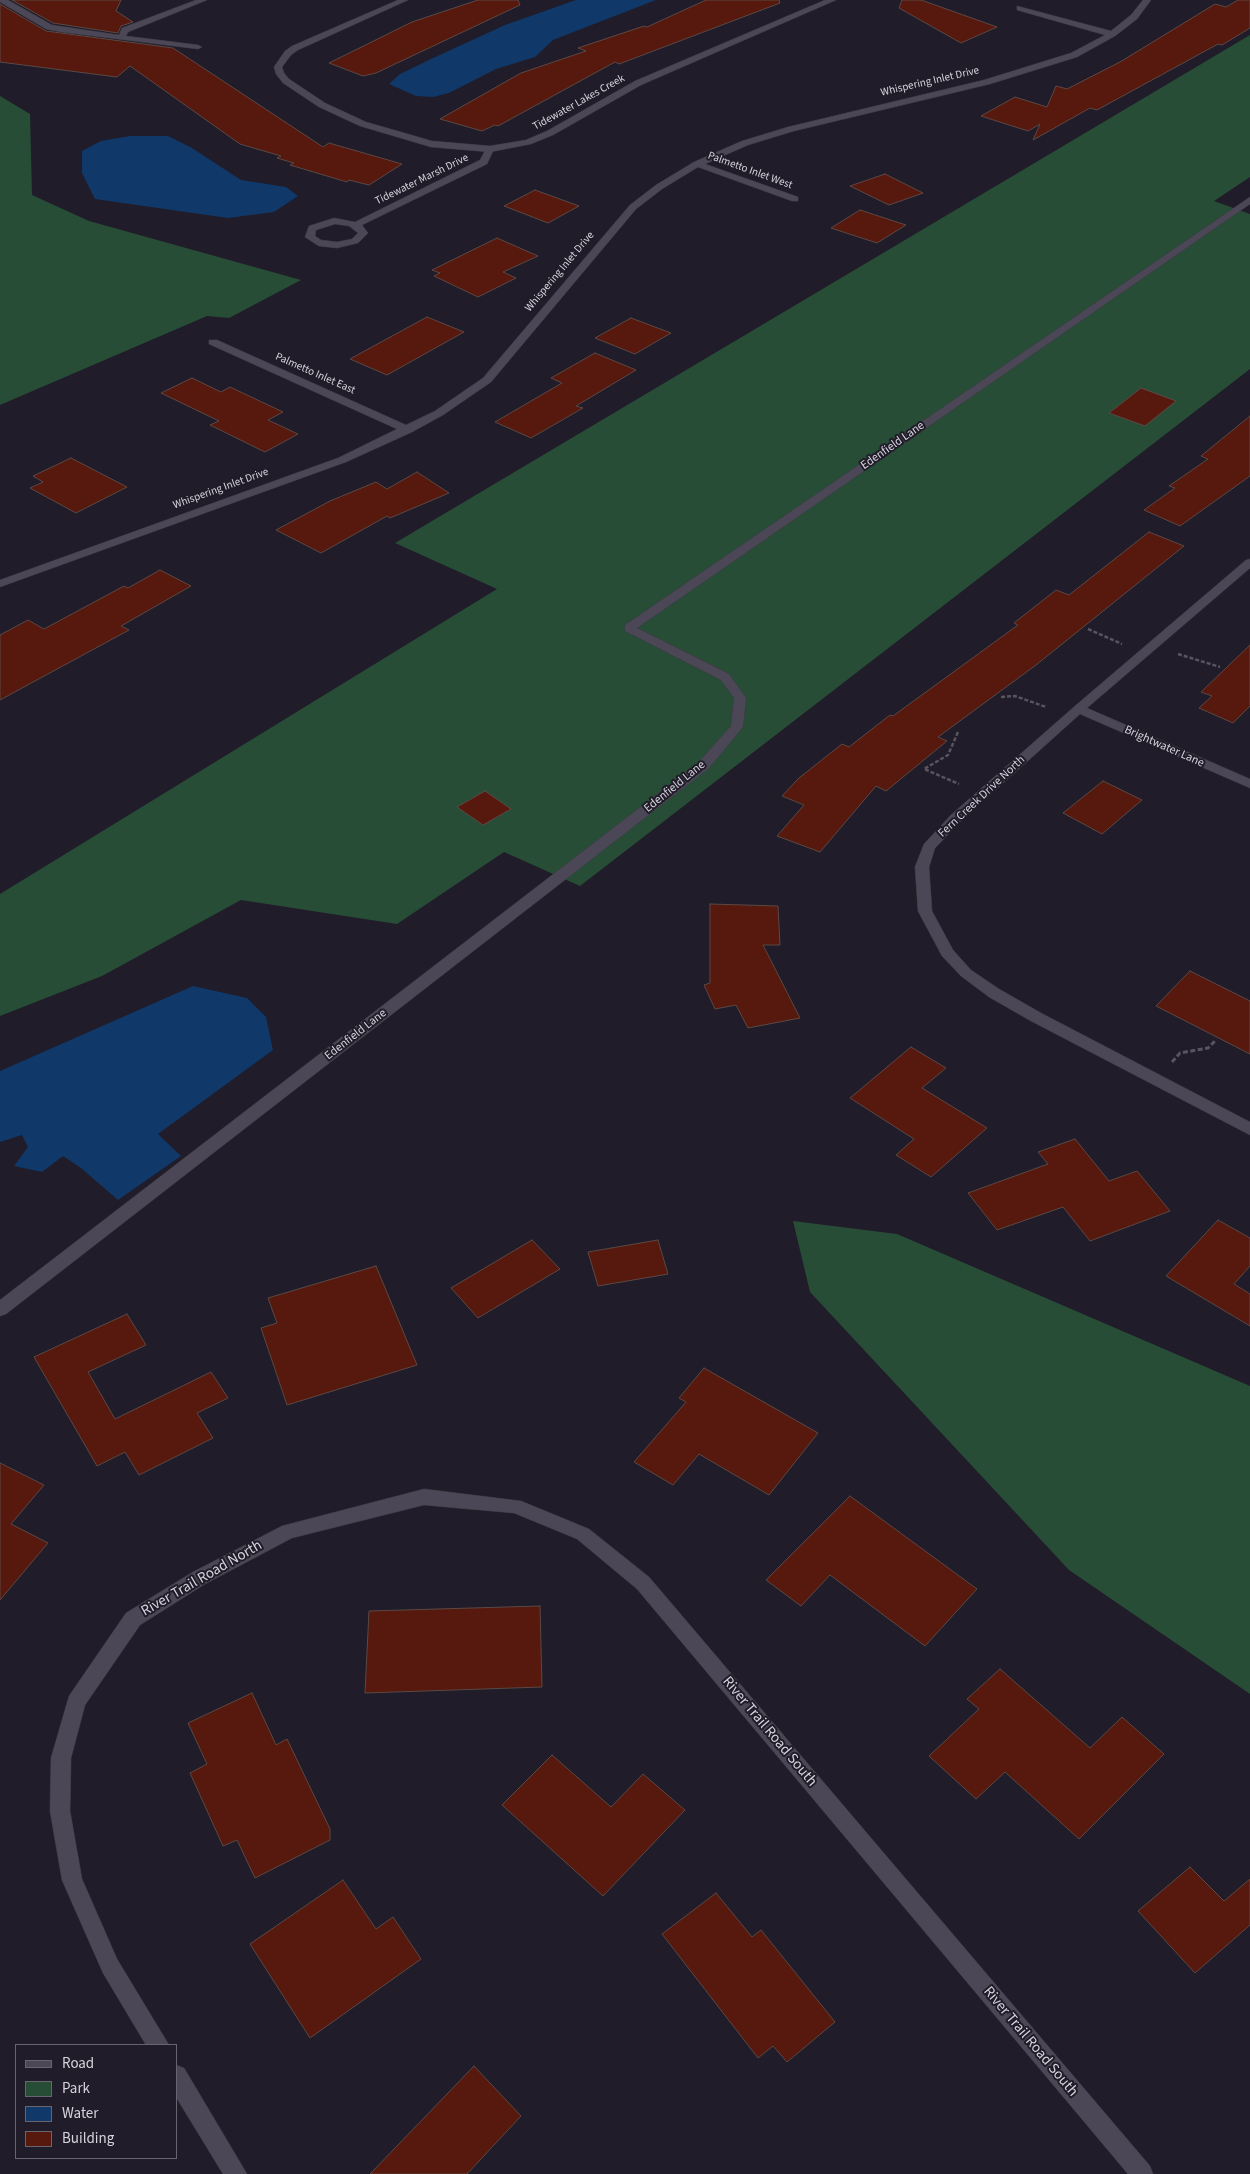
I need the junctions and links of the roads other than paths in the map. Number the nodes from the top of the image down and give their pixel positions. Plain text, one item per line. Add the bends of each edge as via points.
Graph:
1 (2, 0) edge
2 (204, 0) edge
3 (404, 0) edge
4 (832, 0) edge
5 (1147, 0) edge
6 (1020, 8) dead end
7 (1112, 34) junction
8 (121, 38) junction
9 (198, 47) dead end
10 (490, 149) junction
11 (697, 164) junction
12 (796, 199) dead end
13 (1250, 200) edge
14 (356, 225) junction
15 (213, 342) dead end
16 (408, 430) junction
17 (1250, 562) edge
18 (0, 584) edge
19 (1074, 713) junction
20 (1250, 784) edge
21 (1250, 1128) edge
22 (0, 1309) edge
23 (288, 1531) joint
24 (157, 2044) edge
25 (178, 2079) edge
26 (236, 2174) edge
27 (1142, 2174) edge

1 - 8 street via 49,27
2 - 8 street via 125,30
3 - 10 street, Tidewater Lakes Creek via 294,48 278,67 280,74 322,105 363,124 431,144
4 - 10 street, Tidewater Lakes Creek via 638,83 550,133 528,142
5 - 7 street, Whispering Inlet Drive via 1134,17
6 - 7 street
7 - 11 street, Whispering Inlet Drive via 1074,55 1044,66 790,129 744,143
8 - 9 street
10 - 14 street, Tidewater Marsh Drive via 484,162
11 - 12 street, Palmetto Inlet West
11 - 16 street, Whispering Inlet Drive via 633,206 486,380 439,414
13 - 22 street, Edenfield Lane via 629,628 725,677 740,698 737,727 704,765
14 - 14 street via 343,221 325,223 312,228 310,237 328,245 346,244 363,233
15 - 16 street, Palmetto Inlet East
16 - 18 street, Whispering Inlet Drive via 342,460
17 - 19 street, Fern Creek Drive North
19 - 20 street, Brightwater Lane
19 - 21 street, Fern Creek Drive North via 982,795 931,846 922,866 925,911 948,953 966,973 994,993
23 - 24 street, River Trail Road North via 199,1578 133,1619 76,1702 61,1758 60,1811 72,1880 110,1966
23 - 27 street, River Trail Road South via 424,1497 515,1506 583,1534 643,1582
25 - 26 street

